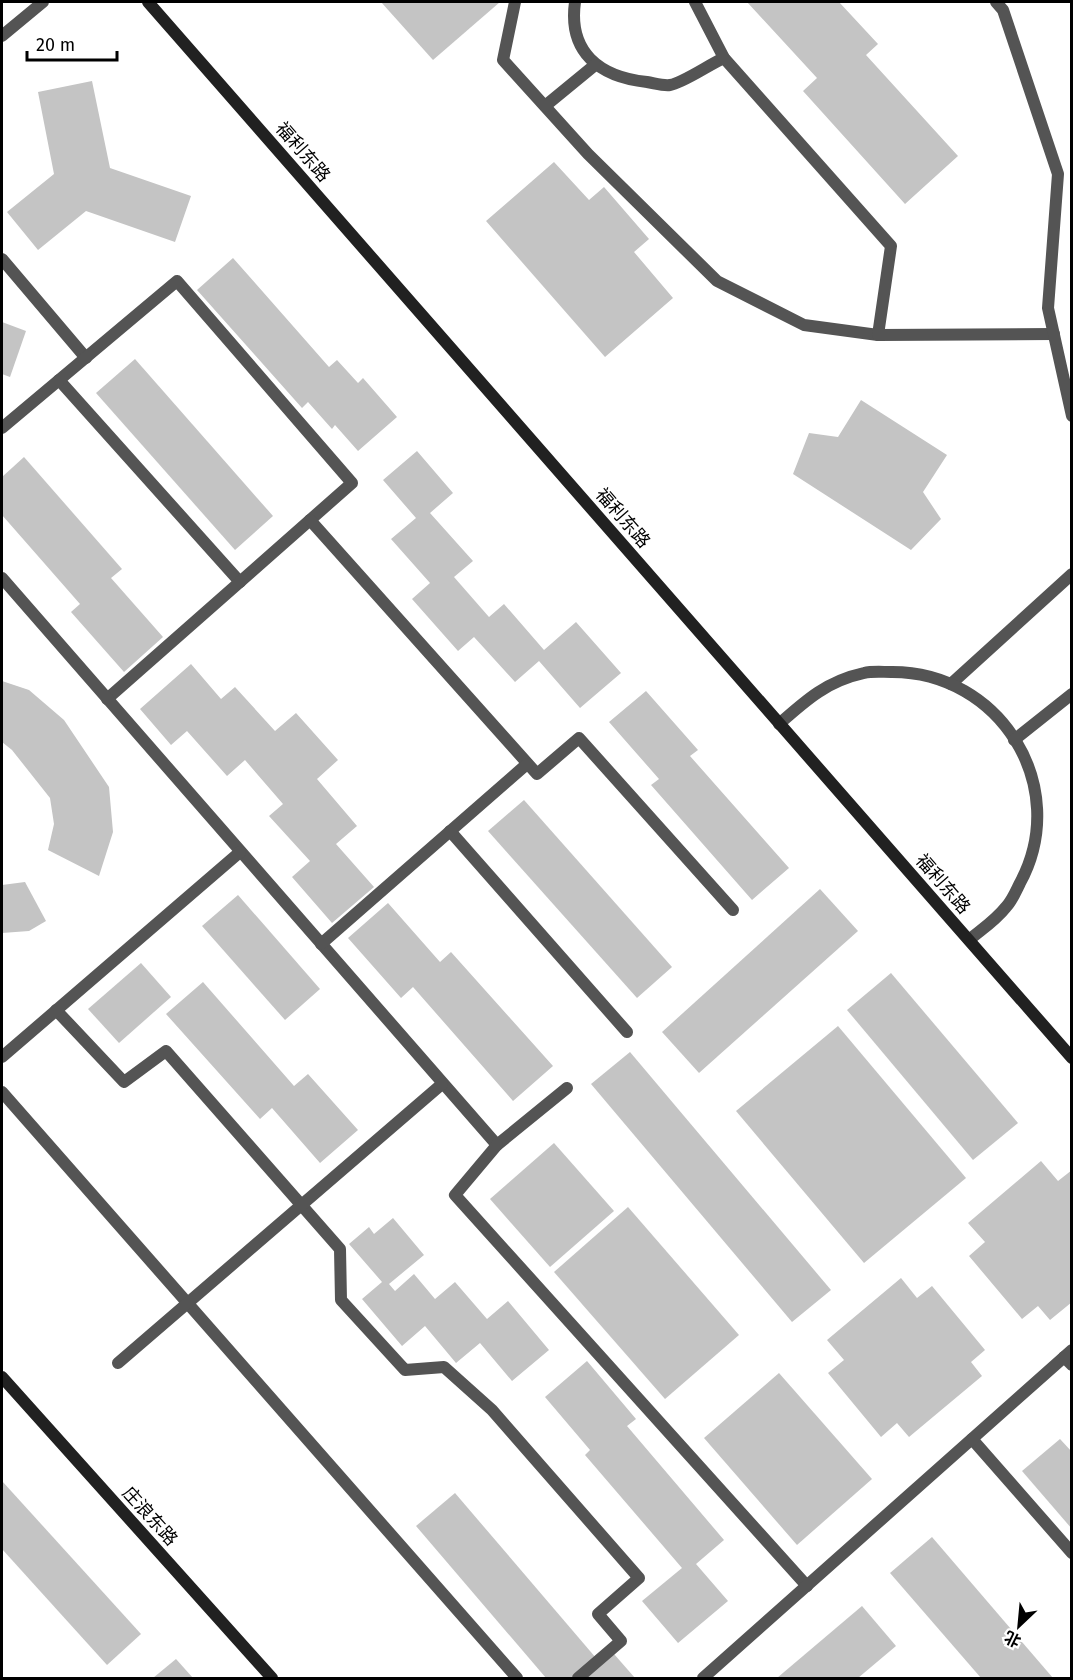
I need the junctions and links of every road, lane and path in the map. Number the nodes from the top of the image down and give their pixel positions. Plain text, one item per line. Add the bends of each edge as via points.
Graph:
1 (43, 2) edge
2 (148, 2) edge
3 (515, 2) edge
4 (575, 2) edge
5 (695, 2) edge
6 (996, 2) edge
7 (2, 36) edge
8 (724, 58) junction
9 (595, 65) junction
10 (545, 106) junction
11 (2, 259) edge
12 (1054, 334) junction
13 (878, 335) junction
14 (86, 357) junction
15 (59, 380) junction
16 (1071, 416) edge
17 (2, 428) edge
18 (310, 520) junction
19 (1071, 574) edge
20 (2, 578) edge
21 (240, 582) junction
22 (951, 684) junction
23 (1071, 694) edge
24 (107, 699) junction
25 (779, 724) junction
26 (1014, 740) junction
27 (527, 764) junction
28 (450, 831) junction
29 (240, 852) junction
30 (733, 910) dead end
31 (969, 940) junction
32 (321, 944) junction
33 (56, 1010) junction
34 (627, 1032) dead end
35 (4, 1050) edge
36 (1071, 1058) edge
37 (442, 1084) junction
38 (567, 1088) dead end
39 (2, 1092) edge
40 (497, 1145) junction
41 (302, 1204) junction
42 (187, 1303) junction
43 (1069, 1357) edge
44 (118, 1363) dead end
45 (2, 1377) edge
46 (972, 1439) junction
47 (1071, 1554) edge
48 (807, 1586) junction
49 (272, 1678) edge
50 (517, 1678) edge
51 (578, 1678) edge
52 (704, 1678) edge

1 - 7 street
2 - 25 main road, 福利东路
3 - 10 street via 503,60
4 - 9 street via 572,23 577,42
5 - 8 street
6 - 12 street via 1003,10 1058,174 1048,308
8 - 9 street via 671,85 627,80
8 - 13 street via 891,246
9 - 10 street
10 - 13 street via 717,281 804,325
11 - 14 street
12 - 13 street
12 - 16 street
14 - 15 street
14 - 18 street via 177,281 352,483
15 - 17 street
15 - 21 street
18 - 21 street
18 - 27 street
19 - 22 street
20 - 24 street
21 - 24 street
22 - 25 street via 915,672 865,673 817,690
22 - 26 street via 963,688 1003,720
23 - 26 street
24 - 29 street
25 - 31 main road, 福利东路
26 - 31 street via 1029,763 1039,813 1031,863 1007,907
27 - 28 street
27 - 30 street via 537,774 579,738
28 - 32 street
28 - 34 street
29 - 32 street
29 - 33 street
31 - 36 main road, 福利东路
32 - 37 street
33 - 35 street
33 - 41 street via 124,1082 166,1051
37 - 40 street
37 - 41 street
38 - 40 street
39 - 42 street
40 - 48 street via 455,1196
41 - 42 street
41 - 51 street via 340,1249 341,1300 405,1370 444,1367 492,1410 639,1578 598,1614 621,1641
42 - 44 street
42 - 50 street
43 - 46 street
45 - 49 main road, 庄浪东路
46 - 47 street
46 - 48 street
48 - 52 street

